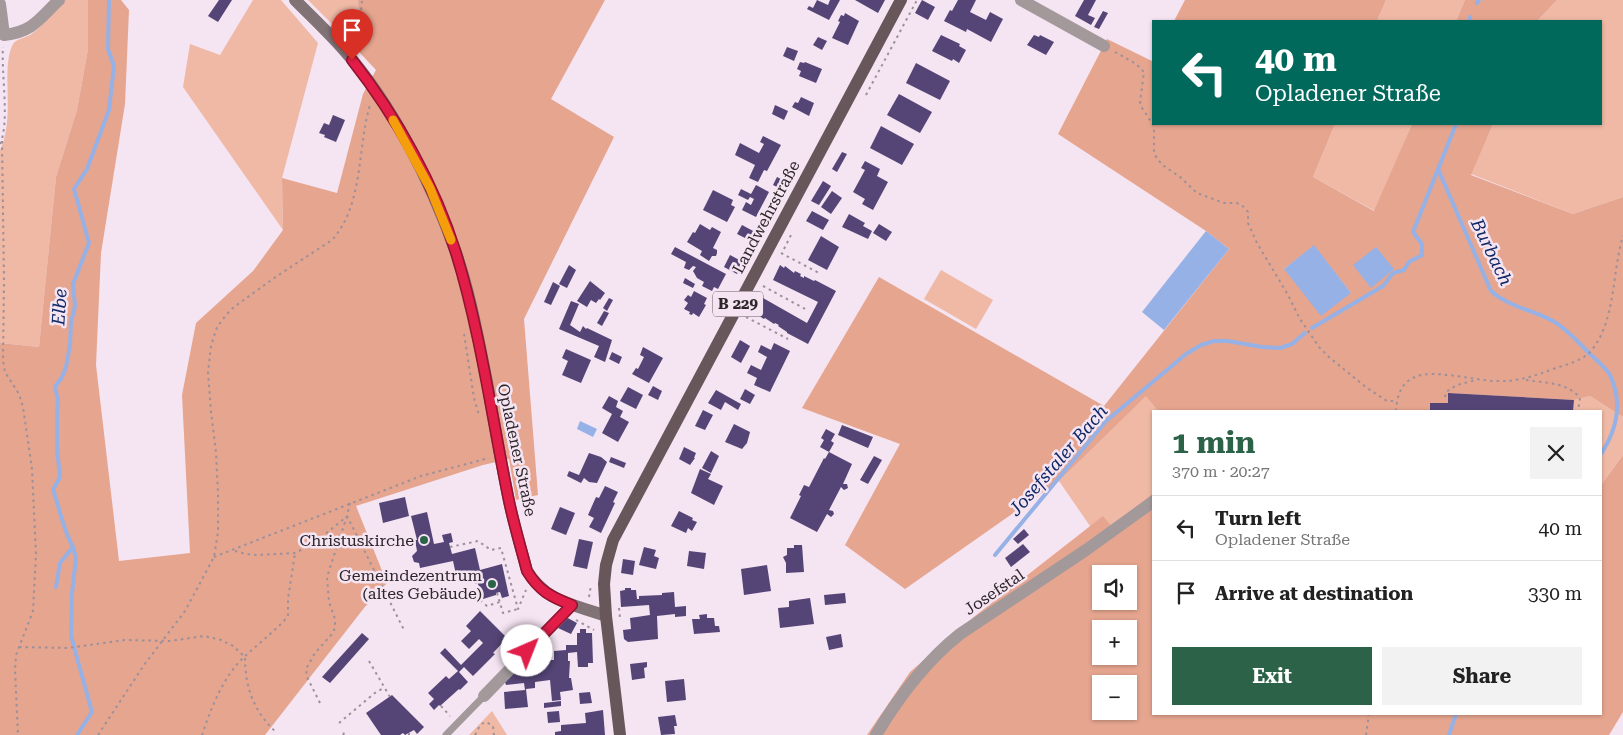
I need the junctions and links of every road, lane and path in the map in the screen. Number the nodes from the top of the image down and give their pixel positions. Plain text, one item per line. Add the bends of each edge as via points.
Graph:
1 (59, 0) edge
2 (295, 0) edge
3 (362, 0) edge
4 (900, 0) edge
5 (1021, 0) edge
6 (0, 4) edge
7 (4, 34) junction
8 (1104, 46) joint
9 (343, 50) junction
10 (374, 90) junction
11 (1152, 123) edge
12 (1153, 125) edge
13 (1, 143) edge
14 (1, 163) edge
15 (1623, 236) edge
16 (769, 246) junction
17 (820, 274) dead end
18 (751, 280) junction
19 (808, 310) dead end
20 (734, 311) junction
21 (463, 331) dead end
22 (788, 339) dead end
23 (1523, 379) junction
24 (1478, 380) junction
25 (1445, 397) dead end
26 (1397, 402) junction
27 (1396, 410) edge
28 (1578, 410) edge
29 (479, 415) dead end
30 (491, 457) dead end
31 (1152, 502) edge
32 (350, 503) junction
33 (347, 516) junction
34 (450, 547) dead end
35 (234, 550) junction
36 (295, 553) junction
37 (214, 557) junction
38 (474, 575) dead end
39 (527, 588) dead end
40 (497, 593) dead end
41 (500, 602) junction
42 (618, 602) dead end
43 (572, 605) junction
44 (518, 609) junction
45 (606, 616) junction
46 (620, 620) dead end
47 (404, 630) dead end
48 (162, 640) junction
49 (19, 647) junction
50 (244, 657) junction
51 (368, 661) dead end
52 (384, 688) junction
53 (484, 696) joint
54 (390, 697) dead end
55 (320, 703) dead end
56 (441, 706) dead end
57 (1369, 715) edge
58 (339, 723) dead end
59 (457, 723) junction
60 (345, 730) dead end
61 (277, 733) dead end
62 (18, 735) edge
63 (98, 735) edge
64 (202, 735) edge
65 (343, 735) edge
66 (446, 735) edge
67 (475, 735) edge
68 (494, 735) edge
69 (620, 735) edge
70 (876, 735) edge
71 (1366, 735) edge

1 - 7 street via 30,28
2 - 9 main road, Opladener Straße
3 - 9 path via 354,36
4 - 16 main road, Landwehrstraße / B 229
5 - 8 street
6 - 7 street
7 - 13 path
8 - 11 path via 1144,72 1140,102
9 - 10 main road, Opladener Straße
10 - 37 path via 351,207 345,222 332,240 234,308 220,321 214,335 208,372 218,493
10 - 43 main road, Opladener Straße via 426,180 455,251 479,344 509,501 527,571 545,593
12 - 26 path via 1157,159 1197,193 1224,203 1237,203 1248,212 1248,223 1257,243 1319,347 1368,388 1387,401
13 - 14 path
14 - 49 path via 3,361 5,372 23,407 32,469 36,554 32,611
15 - 23 path via 1607,317 1592,350 1568,364
16 - 17 path
16 - 18 main road, Landwehrstraße / B 229
18 - 19 path
18 - 20 main road, Landwehrstraße / B 229
20 - 22 path
20 - 45 main road, Landwehrstraße / B 229 via 613,540 604,584
21 - 29 path
23 - 24 path
23 - 28 path via 1570,389 1580,398
24 - 25 path via 1453,387
24 - 26 path via 1416,376 1404,384
26 - 27 path
30 - 32 path via 421,476
31 - 70 street, Josefstal via 941,650 910,686
32 - 33 path
32 - 35 path
33 - 36 path via 322,538
33 - 47 path
33 - 55 path via 327,577 335,628 306,669 307,678
34 - 44 path via 478,541 491,550 501,548
35 - 36 path via 257,556
35 - 37 path
36 - 50 path via 288,614
37 - 48 path via 185,611
38 - 41 path via 480,600 487,606
39 - 44 path
40 - 41 path
41 - 44 path via 503,613
42 - 46 path
43 - 45 main road, Opladener Straße
43 - 53 street
45 - 69 main road, B 229
48 - 49 path via 125,640 68,648
48 - 50 path via 204,636 233,646
48 - 63 path
49 - 62 path via 15,670
50 - 61 path via 247,683 255,707
50 - 64 path via 221,689
51 - 52 path
52 - 54 path
52 - 58 path
53 - 59 lane
56 - 59 path
57 - 71 path
59 - 66 lane
60 - 65 path
67 - 68 path via 486,722 493,726

